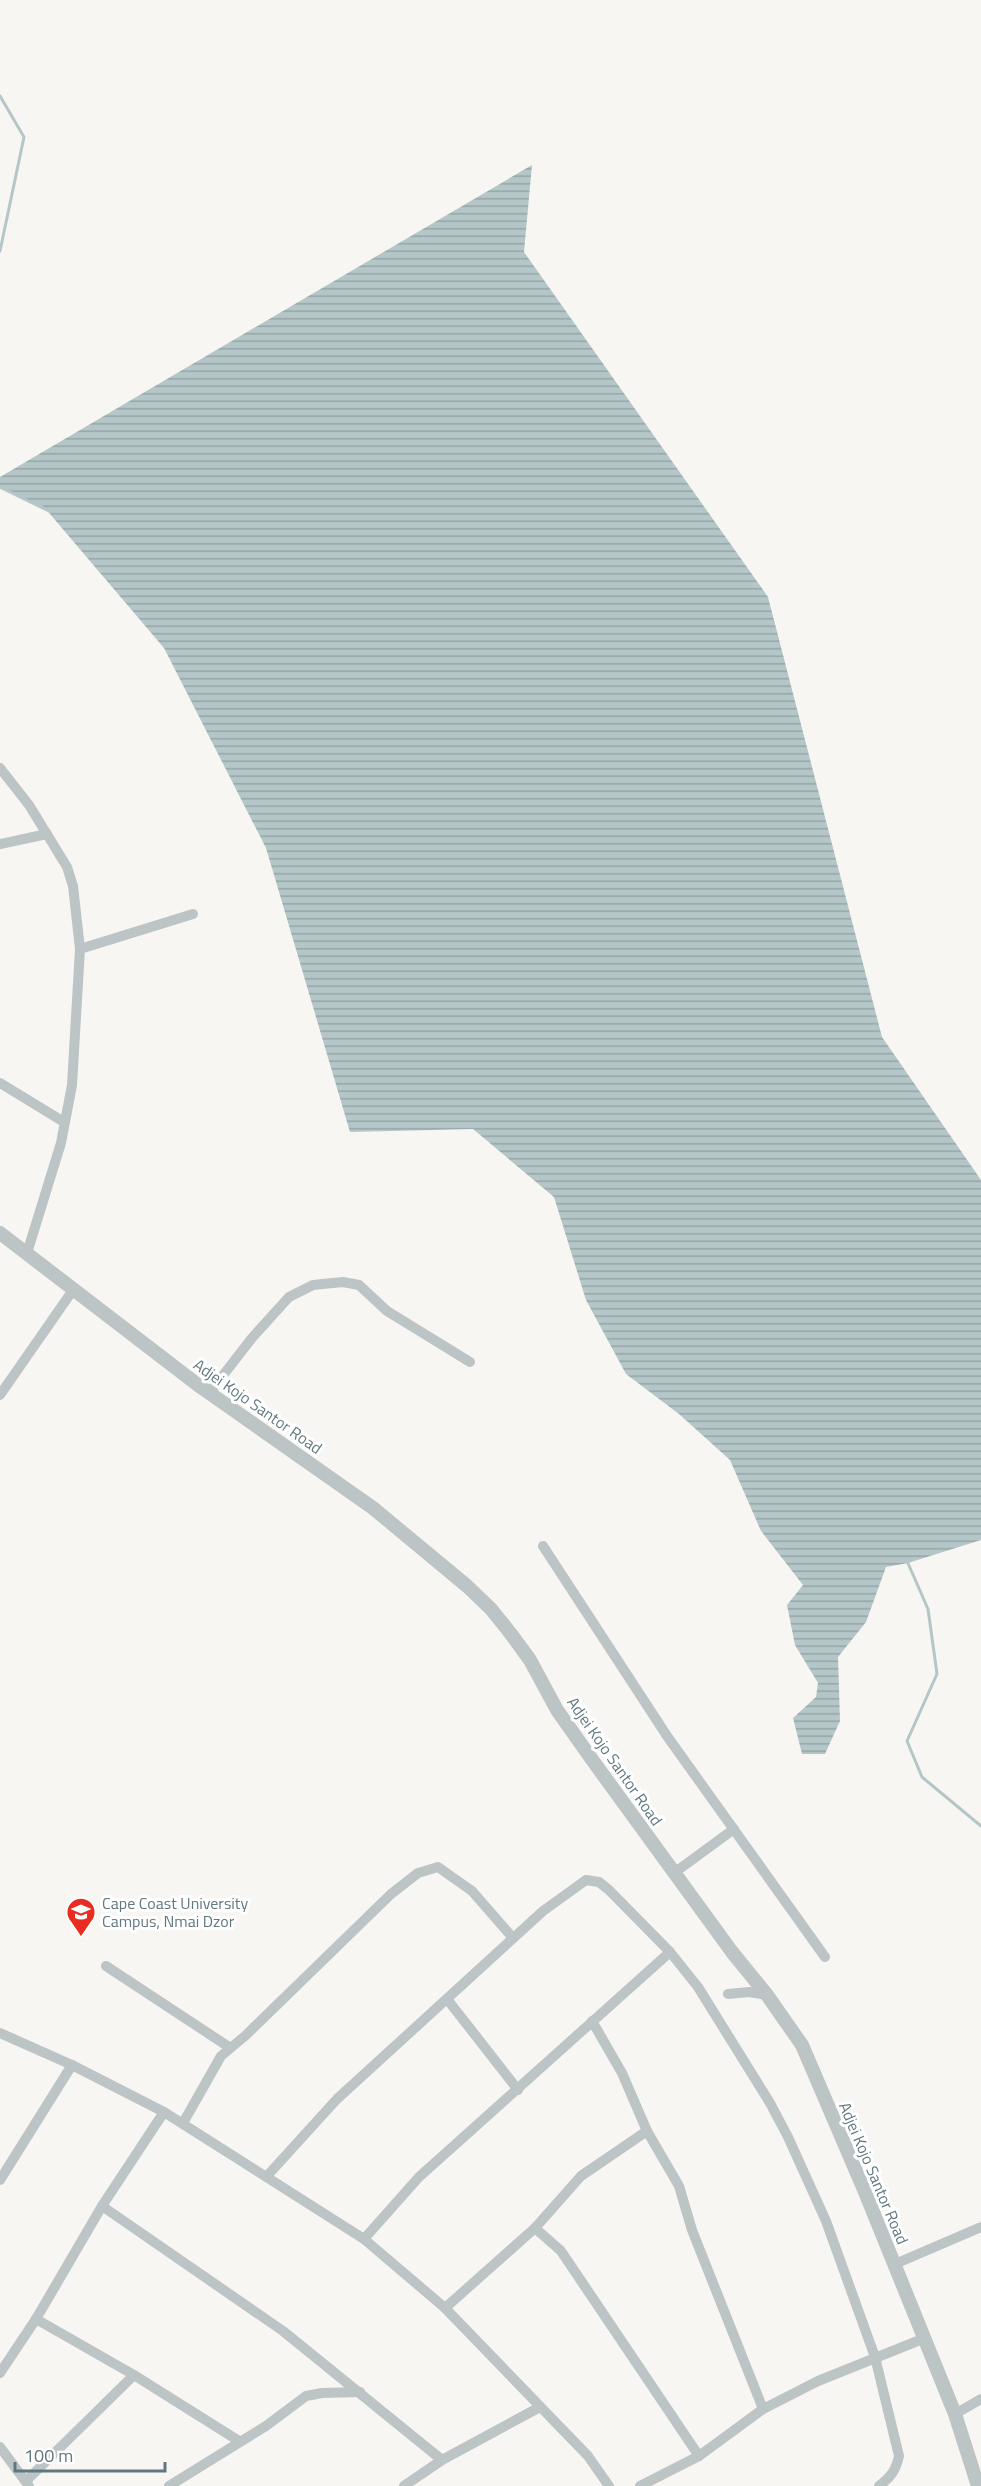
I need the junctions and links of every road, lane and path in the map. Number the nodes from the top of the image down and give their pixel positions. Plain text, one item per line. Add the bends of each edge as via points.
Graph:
1 (0, 768) edge
2 (47, 834) junction
3 (0, 844) edge
4 (194, 914) dead end
5 (80, 949) junction
6 (0, 1083) edge
7 (64, 1122) junction
8 (2, 1236) edge
9 (27, 1253) junction
10 (73, 1290) junction
11 (470, 1362) dead end
12 (4, 1379) edge
13 (210, 1392) junction
14 (0, 1395) edge
15 (543, 1546) dead end
16 (734, 1829) junction
17 (674, 1873) junction
18 (513, 1938) junction
19 (670, 1952) junction
20 (825, 1957) dead end
21 (106, 1966) dead end
22 (728, 1994) dead end
23 (767, 1995) junction
24 (447, 1999) junction
25 (592, 2021) junction
26 (0, 2032) edge
27 (228, 2047) junction
28 (72, 2065) junction
29 (518, 2090) junction
30 (164, 2112) junction
31 (183, 2123) junction
32 (647, 2131) junction
33 (267, 2176) junction
34 (0, 2180) edge
35 (102, 2206) junction
36 (981, 2227) edge
37 (535, 2228) junction
38 (364, 2239) junction
39 (895, 2264) junction
40 (445, 2308) junction
41 (36, 2319) junction
42 (925, 2338) junction
43 (875, 2357) junction
44 (0, 2373) edge
45 (134, 2375) junction
46 (360, 2392) junction
47 (981, 2399) edge
48 (540, 2407) junction
49 (763, 2409) junction
50 (955, 2414) junction
51 (239, 2441) junction
52 (0, 2447) edge
53 (699, 2456) junction
54 (442, 2460) junction
55 (27, 2484) edge
56 (170, 2486) edge
57 (404, 2486) edge
58 (609, 2486) edge
59 (640, 2486) edge
60 (879, 2486) edge
61 (978, 2486) edge

1 - 2 street
2 - 3 street
2 - 5 street via 67,867 73,886
4 - 5 street
5 - 7 street via 72,1085
6 - 7 street
7 - 9 street
8 - 9 street, Adjei Kojo Santor Road
9 - 10 street, Adjei Kojo Santor Road
10 - 12 street
10 - 13 street, Adjei Kojo Santor Road
11 - 13 street via 387,1311 359,1285 313,1285 289,1296
12 - 14 street
13 - 17 street, Adjei Kojo Santor Road via 373,1508 491,1609 530,1660 557,1710
15 - 16 street via 667,1736
16 - 17 street
16 - 20 street
17 - 23 street, Adjei Kojo Santor Road
18 - 19 street via 586,1880 609,1890
18 - 24 street
18 - 27 street via 472,1891 438,1867 418,1873 391,1894 245,2036
19 - 25 street
19 - 43 street via 708,2003 788,2137 826,2221
21 - 27 street
22 - 23 street
23 - 39 street, Adjei Kojo Santor Road via 802,2045
24 - 29 street
24 - 33 street via 337,2099
25 - 29 street
25 - 32 street via 622,2073
26 - 28 street
27 - 31 street
28 - 30 street
28 - 34 street
29 - 38 street via 419,2177
30 - 31 street
30 - 35 street
31 - 33 street
32 - 37 street via 581,2176
32 - 49 street via 679,2186 692,2230
33 - 38 street
35 - 41 street
35 - 46 street via 283,2331
36 - 39 street
37 - 40 street
37 - 53 street via 561,2251
38 - 40 street
39 - 42 street, Adjei Kojo Santor Road
40 - 48 street
41 - 44 street
41 - 45 street
42 - 43 street
42 - 50 street, Adjei Kojo Santor Road
43 - 49 street
43 - 60 street via 899,2456 897,2468
45 - 51 street
45 - 55 street
46 - 51 street via 306,2396
46 - 54 street
47 - 50 street
48 - 54 street
48 - 58 street via 588,2456
49 - 53 street
50 - 61 street, Adjei Kojo Santor Road
51 - 56 street
52 - 55 street
53 - 59 street
54 - 57 street

